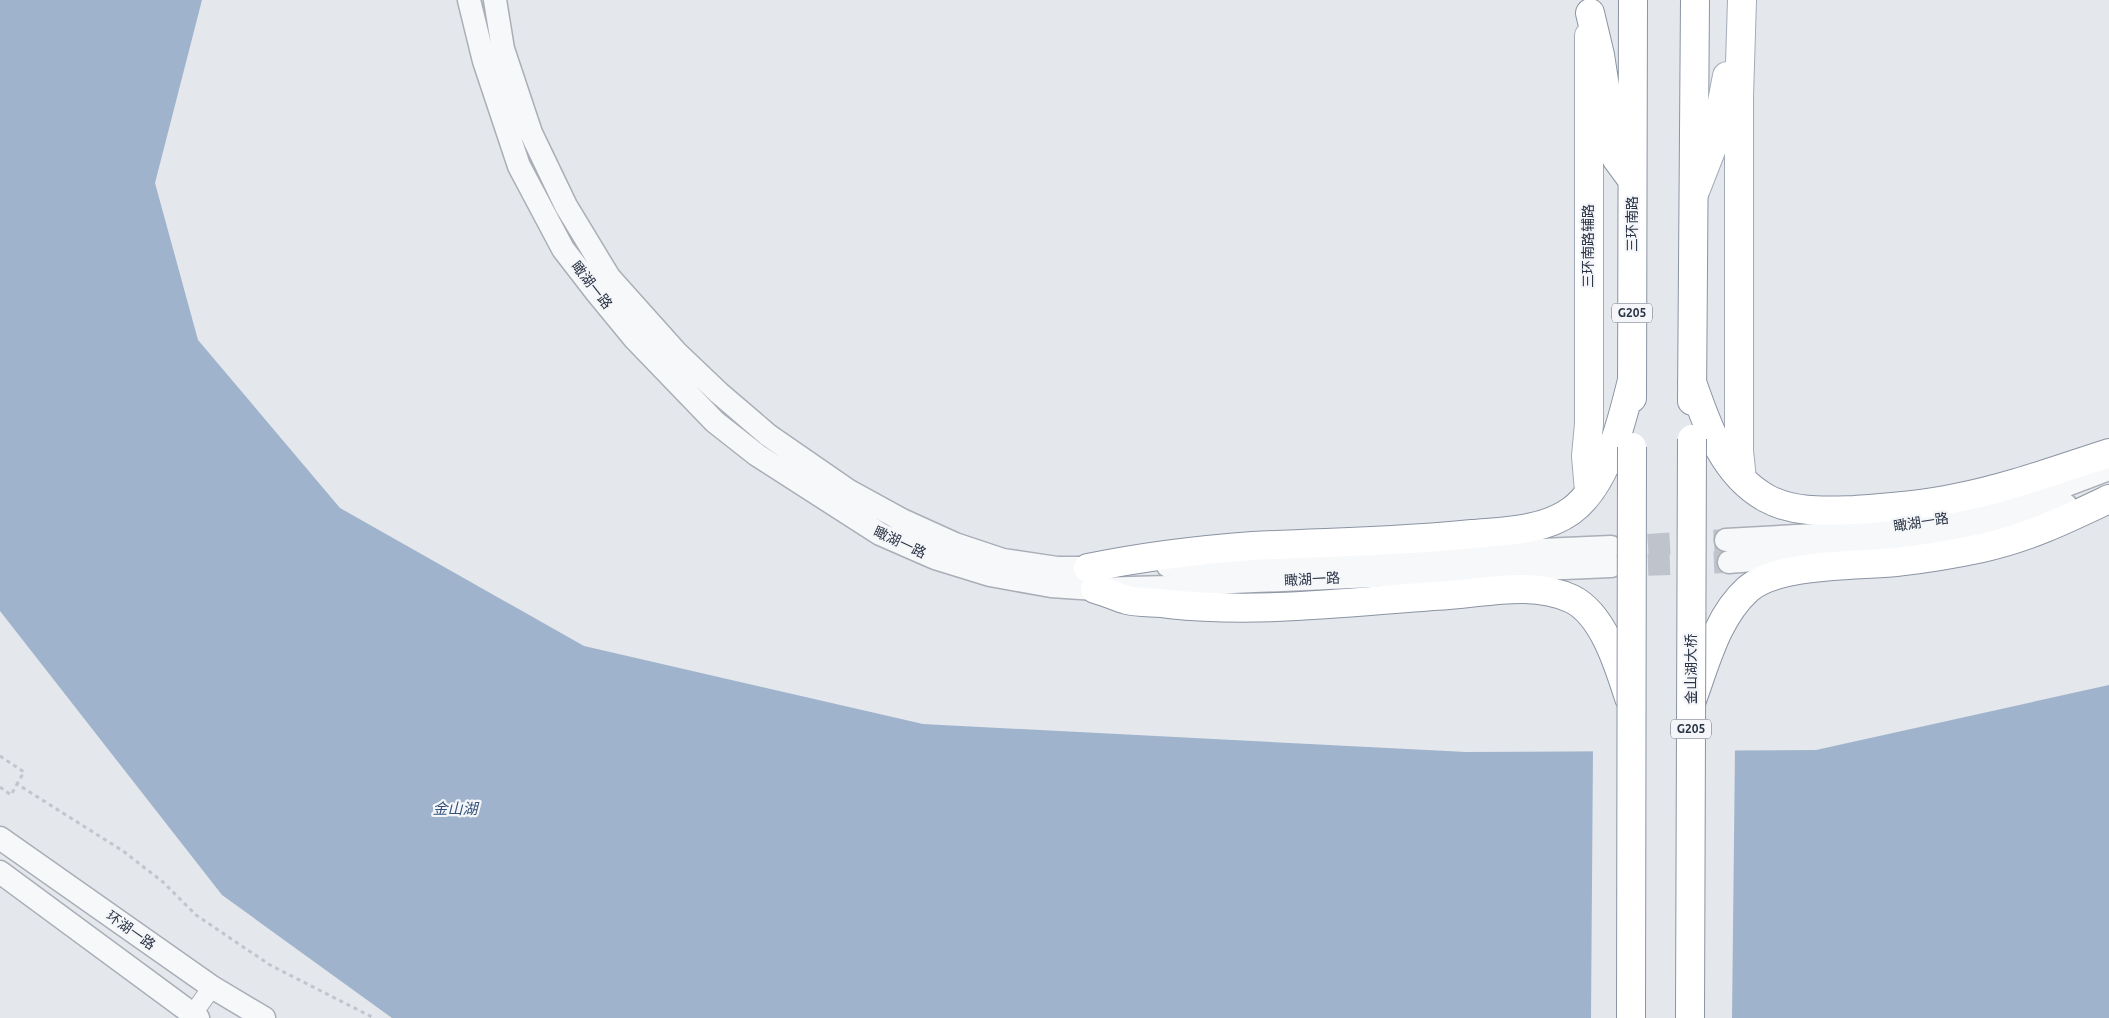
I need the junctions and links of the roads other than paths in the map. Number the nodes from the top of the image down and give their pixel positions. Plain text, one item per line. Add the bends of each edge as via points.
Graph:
1 (469, 0) edge
2 (495, 0) edge
3 (1633, 0) edge
4 (1695, 0) edge
5 (1742, 0) edge
6 (1590, 6) edge
7 (1741, 42) junction
8 (1632, 180) junction
9 (1694, 194) junction
10 (1632, 380) junction
11 (1692, 382) junction
12 (2109, 453) edge
13 (2109, 469) edge
14 (1742, 479) junction
15 (2109, 487) edge
16 (1589, 491) junction
17 (2109, 499) edge
18 (1726, 540) tunnel mouth
19 (1611, 557) tunnel mouth
20 (1729, 562) tunnel mouth
21 (1092, 579) junction
22 (1691, 704) junction
23 (1631, 706) junction
24 (0, 838) edge
25 (0, 872) edge
26 (212, 987) junction
27 (193, 1017) edge
28 (264, 1018) edge
29 (1631, 1018) edge
30 (1690, 1018) edge

1 - 21 street, 瞰湖一路 via 484,62 519,166 563,249 634,338 715,422 838,509 880,534 934,558 990,575 1051,586
2 - 21 street, 瞰湖一路 via 503,49 531,133 566,206 609,277 684,360 768,435 849,491 902,520 955,544 1003,560 1057,568
3 - 8 main road, 三环南路 / G205
4 - 9 main road, G205
5 - 7 main road
6 - 8 main road via 1616,158
6 - 16 main road, 三环南路辅路 via 1589,424 1586,456
7 - 9 main road via 1729,68 1714,143
7 - 14 main road via 1739,451
8 - 10 main road, 三环南路 / G205
9 - 11 main road, G205
10 - 16 main road via 1611,455
10 - 23 main road, 三环南路 / G205, bridge
11 - 14 main road via 1720,451
11 - 22 main road, 金山湖大桥 / G205, bridge
12 - 14 main road via 2058,471 1956,498 1884,508 1793,509 1765,498
13 - 18 street, 瞰湖一路 via 2027,500 1966,515 1833,534
15 - 20 street, 瞰湖一路 via 1996,530 1886,547
16 - 21 main road via 1572,511 1551,522 1519,530 1431,538 1251,546 1134,559
17 - 22 main road via 2041,532 1983,548 1897,562 1798,570 1771,577 1750,588 1736,602 1714,641
19 - 21 street, 瞰湖一路 via 1168,587
21 - 23 main road via 1129,600 1225,608 1516,589 1548,590 1574,600 1603,630 1618,663
22 - 30 main road, 金山湖大桥 / G205, bridge
23 - 29 main road, G205, bridge
24 - 26 street, 环湖一路
25 - 27 street
26 - 27 street
26 - 28 street, 环湖一路

